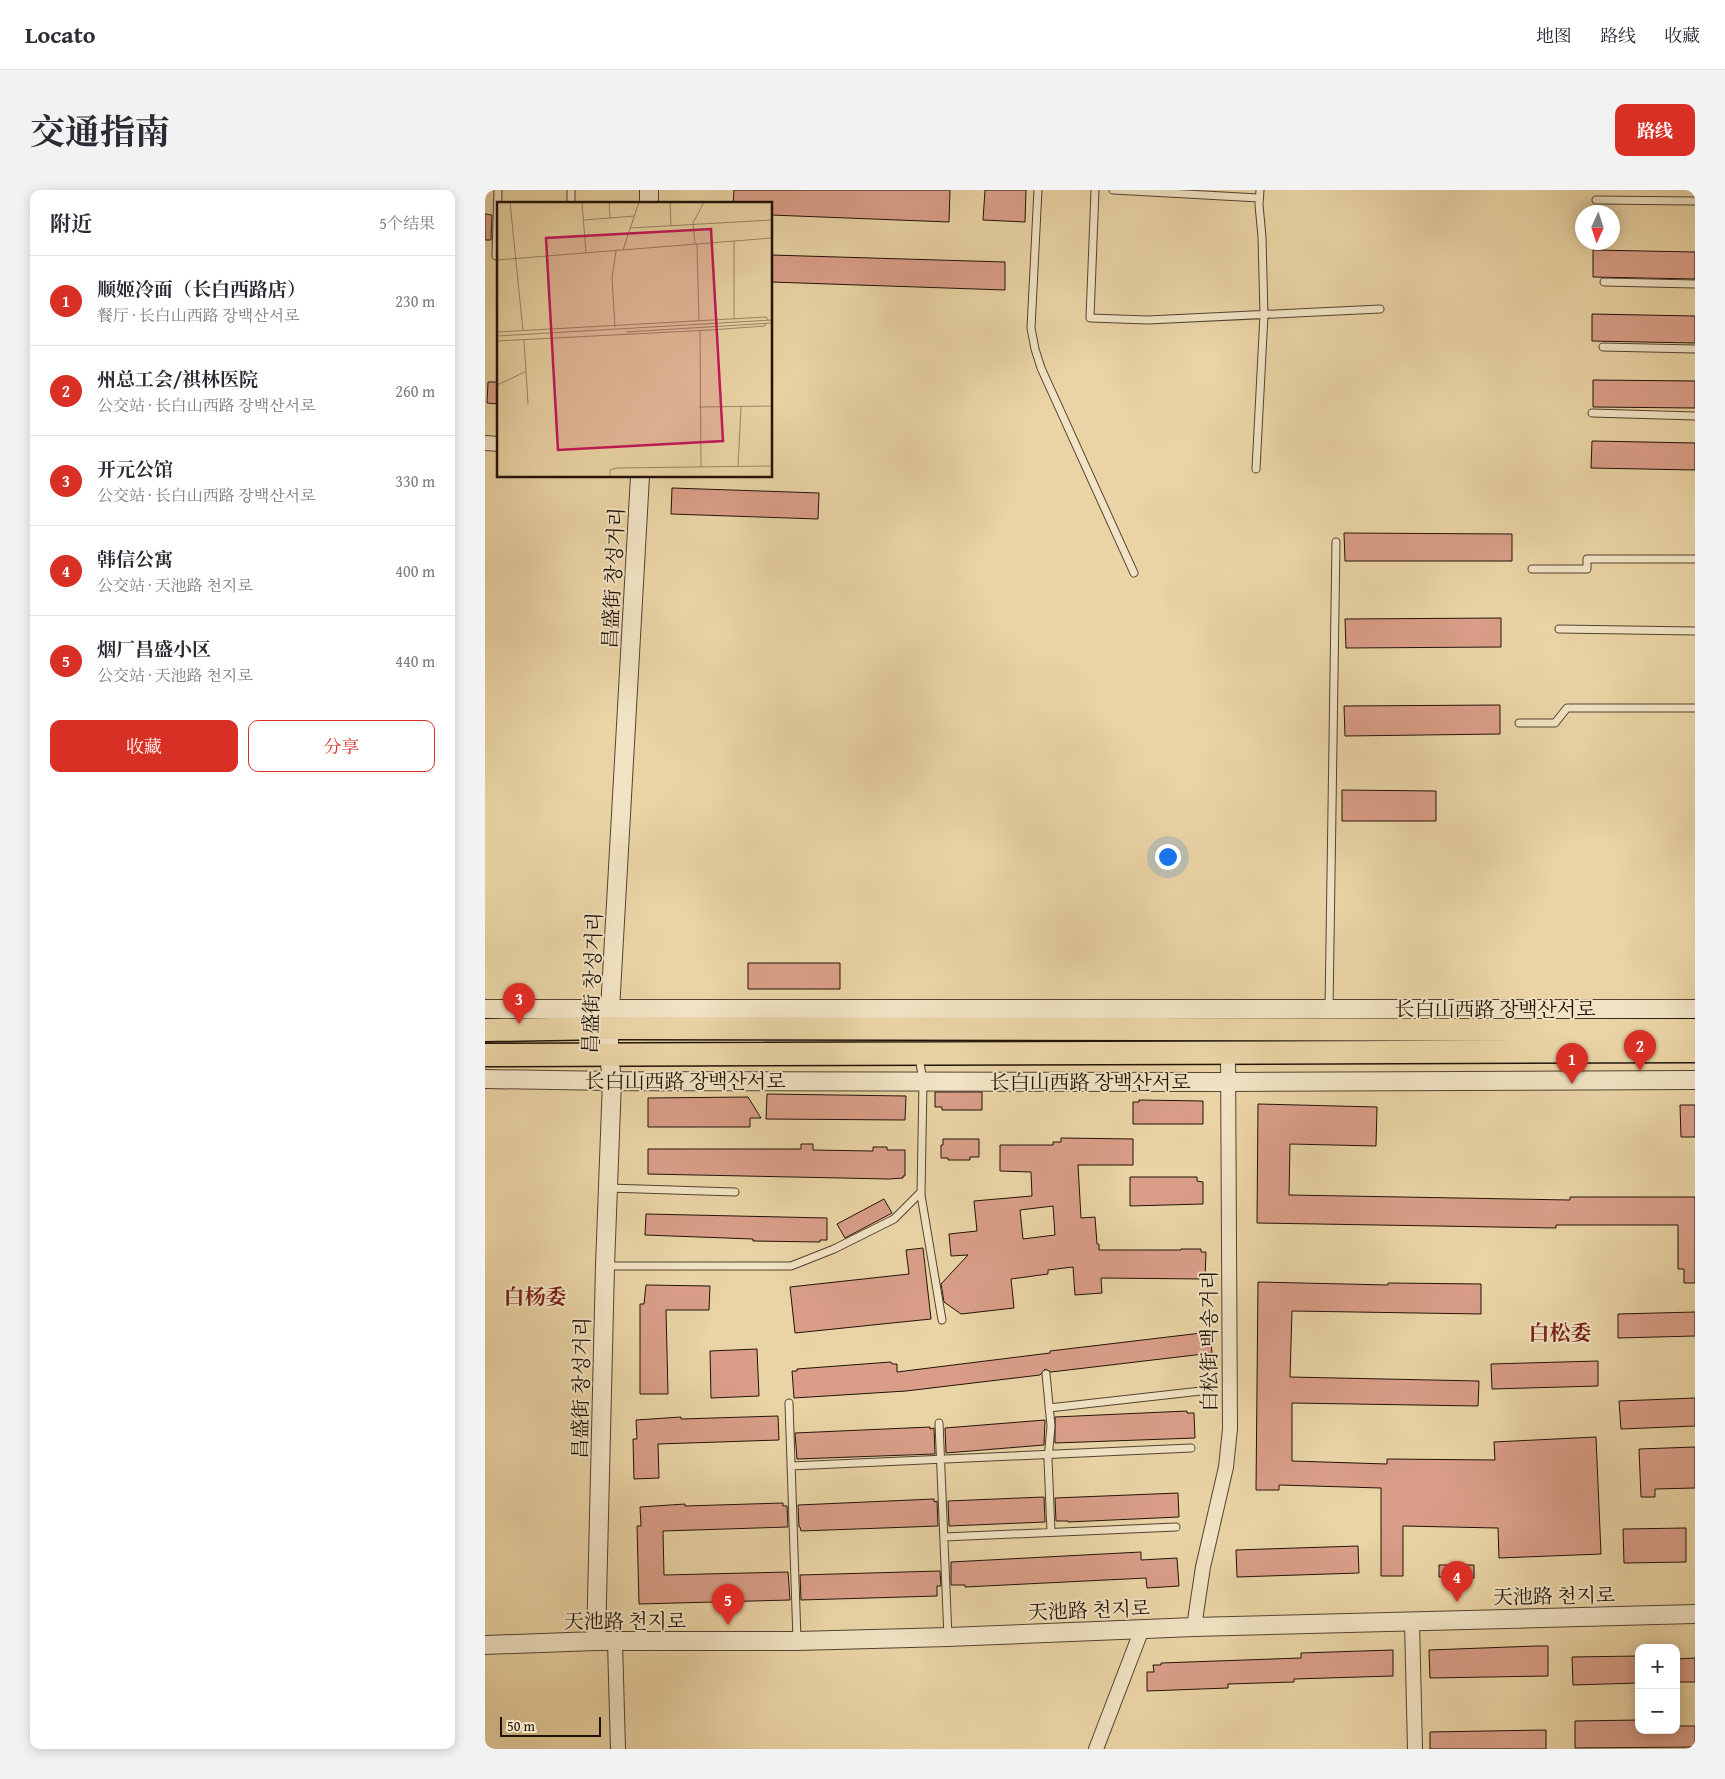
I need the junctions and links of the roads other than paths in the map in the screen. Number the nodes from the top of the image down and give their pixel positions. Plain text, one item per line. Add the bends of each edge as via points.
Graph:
1 (1037, 190) edge
2 (1095, 190) edge
3 (1113, 190) edge
4 (1260, 194) edge
5 (1596, 200) dead end
6 (1695, 200) edge
7 (497, 232) edge
8 (496, 256) dead end
9 (1604, 282) dead end
10 (1695, 284) edge
11 (1380, 309) dead end
12 (1264, 315) junction
13 (1603, 347) dead end
14 (1695, 349) edge
15 (1592, 413) dead end
16 (1695, 416) edge
17 (1256, 469) dead end
18 (640, 478) edge
19 (1336, 542) dead end
20 (1695, 559) edge
21 (1532, 569) dead end
22 (1133, 573) dead end
23 (1559, 629) dead end
24 (1695, 631) edge
25 (1695, 708) edge
26 (1519, 723) dead end
27 (1695, 1009) edge
28 (485, 1010) edge
29 (610, 1019) junction
30 (1328, 1020) junction
31 (485, 1030) edge
32 (1695, 1030) edge
33 (1695, 1051) edge
34 (919, 1052) junction
35 (1227, 1052) junction
36 (485, 1055) edge
37 (609, 1055) junction
38 (485, 1079) edge
39 (1695, 1080) edge
40 (612, 1081) junction
41 (923, 1082) junction
42 (1228, 1082) junction
43 (608, 1188) junction
44 (735, 1192) dead end
45 (921, 1192) junction
46 (605, 1266) junction
47 (942, 1320) dead end
48 (1046, 1374) dead end
49 (1201, 1391) dead end
50 (789, 1403) dead end
51 (1049, 1408) junction
52 (939, 1423) dead end
53 (1191, 1448) dead end
54 (1049, 1454) junction
55 (941, 1459) junction
56 (791, 1466) junction
57 (1176, 1527) dead end
58 (1051, 1532) junction
59 (944, 1537) junction
60 (1695, 1614) edge
61 (1412, 1620) junction
62 (1194, 1627) junction
63 (1142, 1629) junction
64 (948, 1638) junction
65 (596, 1641) junction
66 (797, 1641) junction
67 (615, 1642) junction
68 (485, 1645) edge
69 (618, 1749) edge
70 (1096, 1749) edge
71 (1415, 1749) edge

1 - 22 lane via 1031,308 1035,349
2 - 12 lane via 1090,318 1148,320
3 - 4 lane
4 - 12 lane
5 - 6 lane
7 - 8 lane
9 - 10 lane
11 - 12 lane
12 - 17 lane
13 - 14 lane
15 - 16 lane
18 - 29 street, 昌盛街 창성거리
19 - 30 lane
20 - 21 lane via 1587,559 1587,568
23 - 24 lane
25 - 26 lane via 1567,708 1555,723
27 - 30 street, 长白山西路 장백산서로
28 - 29 street, 长白山西路 장백산서로
29 - 30 main road, 长白山西路 장백산서로
29 - 31 main road, 长白山西路 장백산서로
29 - 37 street, 昌盛街 창성거리
30 - 32 main road, 长白山西路 장백산서로
33 - 35 main road, 长白山西路 장백산서로
34 - 35 main road, 长白山西路 장백산서로
34 - 37 main road, 长白山西路 장백산서로
34 - 41 lane
35 - 42 street, 白松街 백송거리
36 - 37 main road, 长白山西路 장백산서로
37 - 40 street, 昌盛街 창성거리
38 - 40 street, 长白山西路 장백산서로
39 - 42 street, 长白山西路 장백산서로
40 - 41 street, 长白山西路 장백산서로
40 - 43 street, 昌盛街 창성거리
41 - 42 street, 长白山西路 장백산서로
41 - 45 lane
42 - 62 street, 白松街 백송거리 via 1229,1429 1226,1467 1203,1567
43 - 44 lane
43 - 46 street, 昌盛街 창성거리
45 - 46 lane via 894,1219 791,1266
45 - 47 lane
46 - 65 street, 昌盛街 창성거리
48 - 51 lane
49 - 51 lane
50 - 56 lane
51 - 54 lane
52 - 55 lane
53 - 54 lane
54 - 55 lane
54 - 58 lane
55 - 56 lane
55 - 59 lane
56 - 66 lane
57 - 58 lane
58 - 59 lane
59 - 64 lane
60 - 61 street, 天池路 천지로
61 - 62 street, 天池路 천지로
61 - 71 street
62 - 63 street, 天池路 천지로
63 - 64 street, 天池路 천지로
63 - 70 street
64 - 66 street, 天池路 천지로
65 - 67 street, 天池路 천지로
65 - 68 street, 天池路 천지로
66 - 67 street, 天池路 천지로
67 - 69 street

